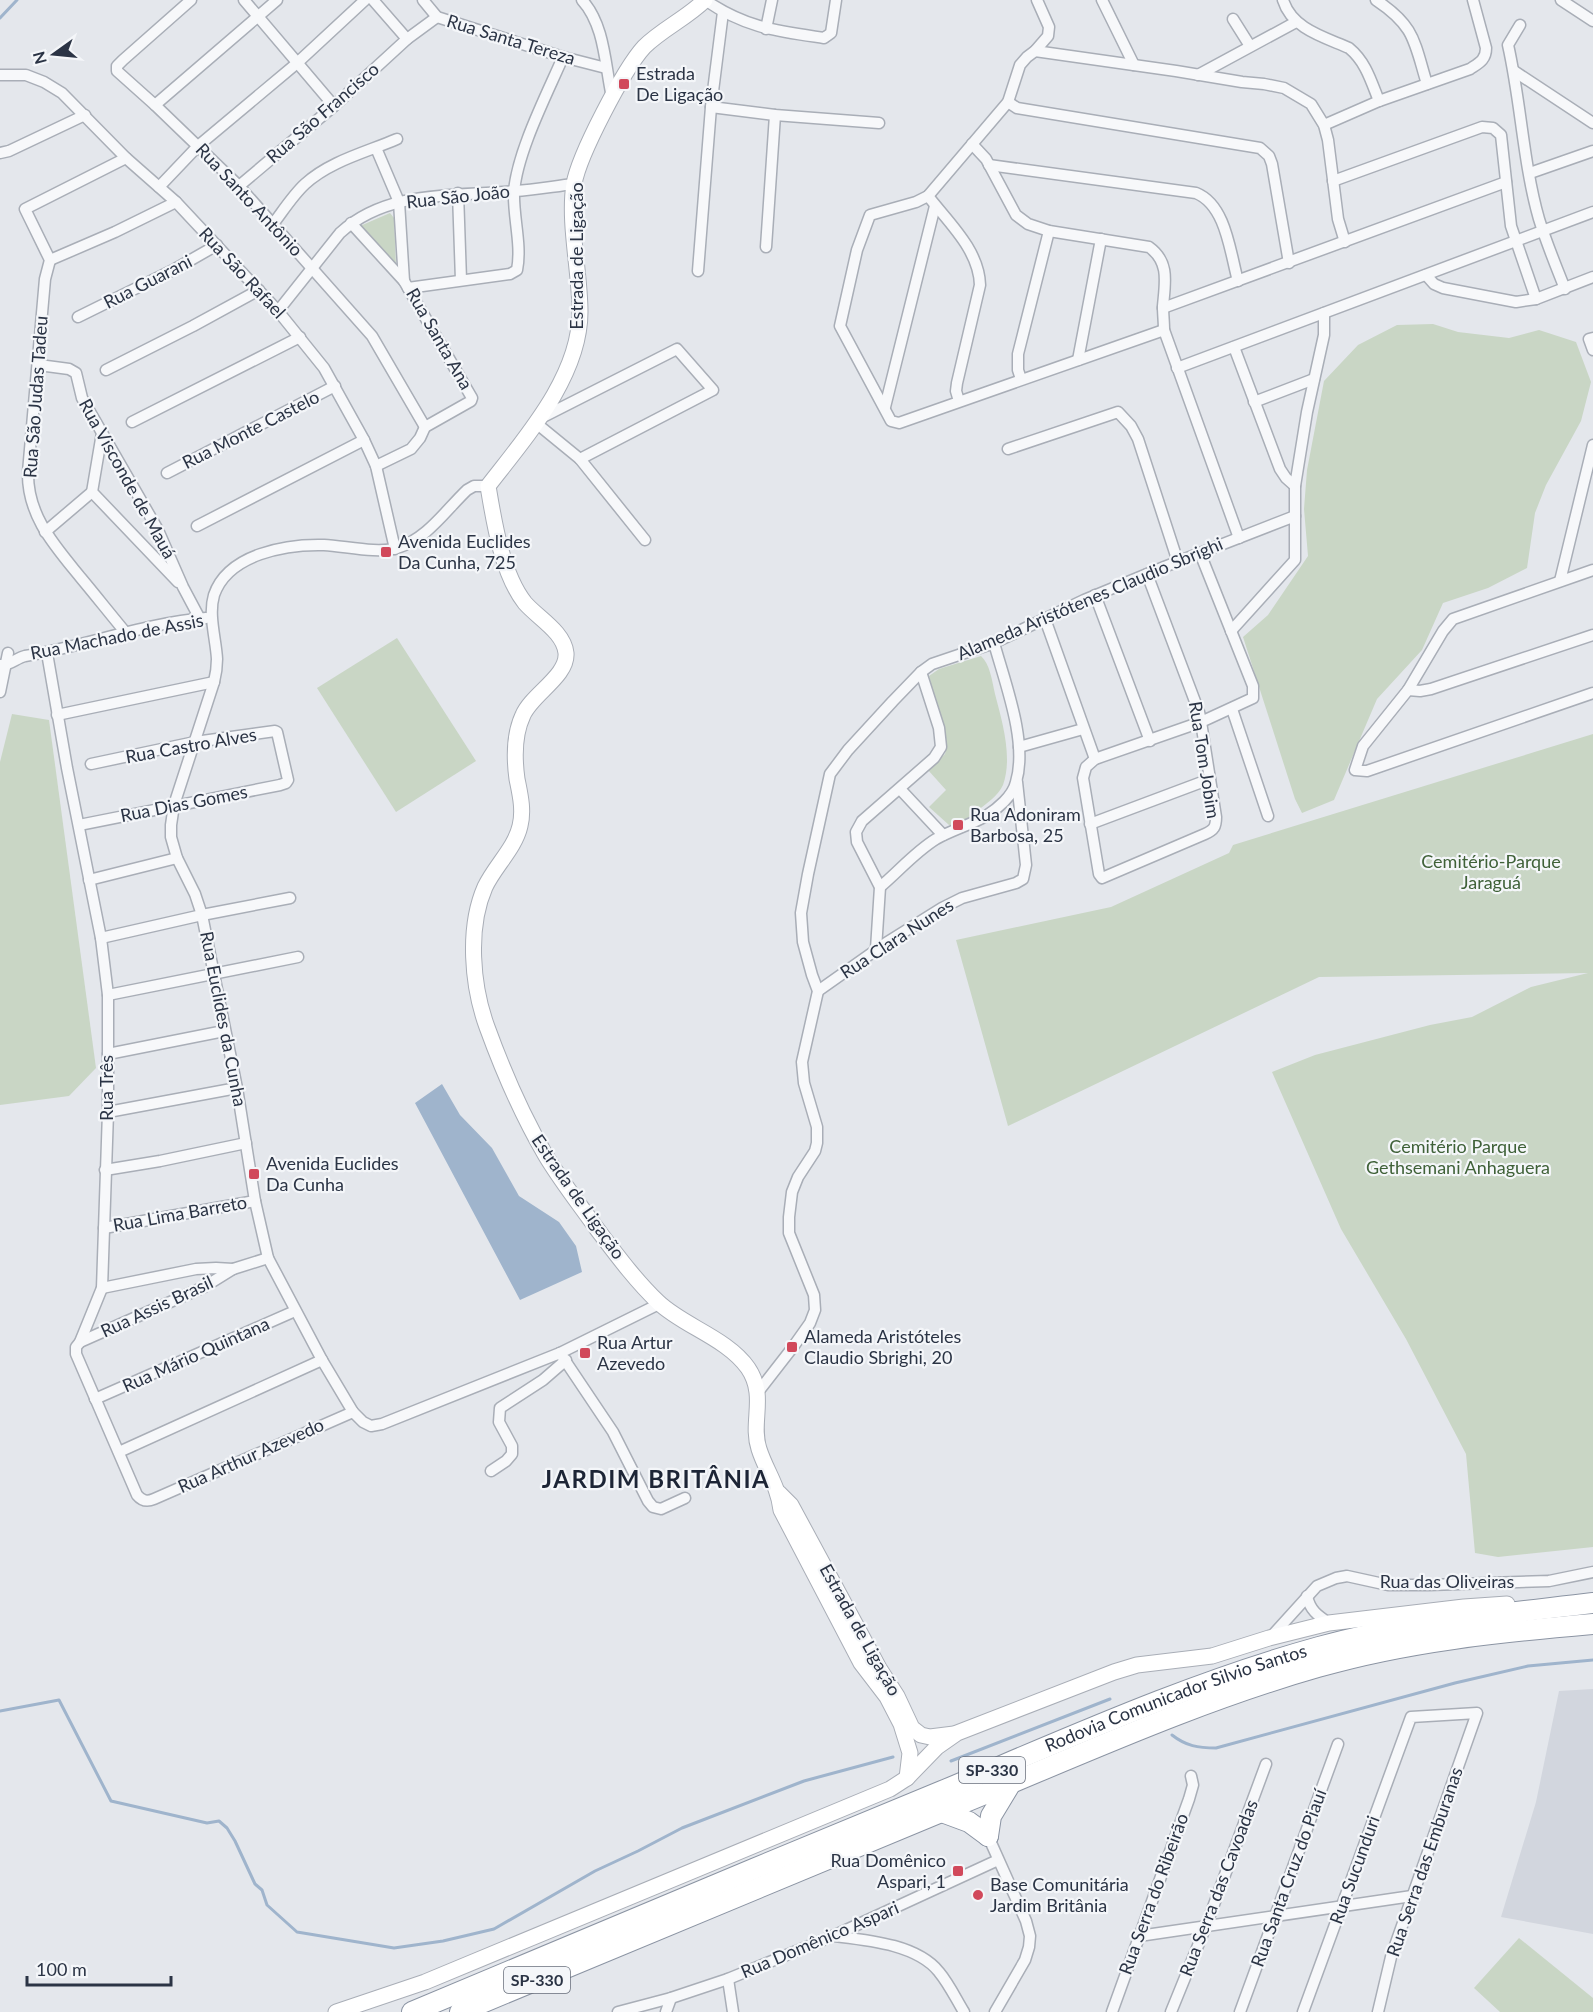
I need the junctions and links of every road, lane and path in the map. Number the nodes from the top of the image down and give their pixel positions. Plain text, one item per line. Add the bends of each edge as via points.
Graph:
1 (191, 0) edge
2 (244, 0) edge
3 (277, 0) edge
4 (365, 0) edge
5 (373, 0) edge
6 (423, 0) edge
7 (582, 0) edge
8 (705, 0) edge
9 (772, 0) edge
10 (836, 0) edge
11 (1037, 0) edge
12 (1102, 0) edge
13 (1283, 0) edge
14 (1376, 0) edge
15 (1473, 0) edge
16 (1561, 0) edge
17 (723, 12) junction
18 (258, 17) junction
19 (437, 17) junction
20 (1233, 19) dead end
21 (1296, 21) junction
22 (1593, 21) edge
23 (1520, 25) dead end
24 (766, 29) junction
25 (407, 39) junction
26 (1250, 46) junction
27 (1035, 51) junction
28 (563, 57) junction
29 (296, 64) junction
30 (1134, 65) junction
31 (606, 68) junction
32 (1514, 71) junction
33 (0, 75) edge
34 (1198, 75) junction
35 (1427, 84) junction
36 (612, 97) junction
37 (1379, 101) junction
38 (1008, 102) junction
39 (155, 105) junction
40 (334, 106) junction
41 (711, 107) junction
42 (85, 115) junction
43 (775, 115) junction
44 (879, 123) dead end
45 (1593, 123) edge
46 (1324, 125) junction
47 (397, 139) dead end
48 (972, 144) junction
49 (198, 146) junction
50 (376, 148) junction
51 (1593, 152) edge
52 (2, 153) edge
53 (126, 158) junction
54 (989, 165) junction
55 (1530, 173) junction
56 (1333, 181) junction
57 (1506, 182) junction
58 (574, 184) junction
59 (239, 186) junction
60 (159, 187) junction
61 (514, 192) junction
62 (458, 193) junction
63 (928, 196) junction
64 (176, 202) junction
65 (399, 202) junction
66 (935, 206) junction
67 (1593, 213) edge
68 (351, 223) junction
69 (273, 224) junction
70 (1049, 231) junction
71 (1544, 231) junction
72 (1101, 239) junction
73 (1345, 242) junction
74 (1516, 242) junction
75 (217, 245) junction
76 (766, 247) dead end
77 (50, 260) junction
78 (1289, 263) junction
79 (312, 268) junction
80 (698, 271) dead end
81 (1426, 275) junction
82 (1593, 277) edge
83 (461, 280) junction
84 (1238, 281) junction
85 (406, 284) junction
86 (1565, 289) junction
87 (259, 290) junction
88 (1536, 299) junction
89 (1163, 308) junction
90 (278, 311) junction
91 (1324, 313) junction
92 (78, 317) dead end
93 (1164, 330) junction
94 (300, 338) junction
95 (1593, 338) edge
96 (1234, 347) junction
97 (1593, 351) edge
98 (1078, 360) junction
99 (39, 365) junction
100 (1178, 368) junction
101 (106, 370) dead end
102 (1021, 379) junction
103 (1314, 379) junction
104 (335, 386) junction
105 (959, 401) junction
106 (1254, 402) junction
107 (885, 407) junction
108 (537, 421) junction
109 (132, 422) dead end
110 (425, 427) junction
111 (102, 433) junction
112 (364, 440) junction
113 (1008, 449) dead end
114 (1592, 453) edge
115 (580, 459) junction
116 (376, 466) junction
117 (167, 473) dead end
118 (488, 486) junction
119 (1295, 486) junction
120 (92, 492) junction
121 (1295, 516) junction
122 (198, 526) dead end
123 (45, 532) junction
124 (1239, 538) junction
125 (645, 540) dead end
126 (395, 549) junction
127 (1200, 553) junction
128 (1178, 562) junction
129 (1593, 570) edge
130 (1147, 574) junction
131 (1560, 581) junction
132 (183, 587) junction
133 (1095, 595) junction
134 (212, 618) junction
135 (200, 619) junction
136 (1045, 620) junction
137 (1231, 631) junction
138 (126, 633) junction
139 (1593, 635) edge
140 (994, 643) junction
141 (4, 652) edge
142 (47, 653) junction
143 (21, 657) junction
144 (3, 665) edge
145 (921, 672) junction
146 (214, 682) junction
147 (1408, 690) junction
148 (0, 692) edge
149 (1593, 693) edge
150 (1232, 709) junction
151 (57, 715) junction
152 (1201, 722) junction
153 (1083, 729) junction
154 (1150, 741) junction
155 (195, 742) junction
156 (1019, 747) junction
157 (1095, 759) junction
158 (91, 764) dead end
159 (1210, 779) junction
160 (287, 782) joint
161 (1017, 782) junction
162 (900, 789) junction
163 (174, 805) junction
164 (1268, 816) dead end
165 (1090, 824) junction
166 (80, 825) junction
167 (943, 835) junction
168 (177, 858) junction
169 (89, 880) junction
170 (880, 887) junction
171 (290, 898) dead end
172 (202, 915) junction
173 (101, 938) junction
174 (876, 950) junction
175 (298, 957) dead end
176 (213, 974) junction
177 (818, 991) junction
178 (108, 995) junction
179 (224, 1030) junction
180 (108, 1054) junction
181 (237, 1088) junction
182 (108, 1112) junction
183 (246, 1143) junction
184 (105, 1170) junction
185 (255, 1201) junction
186 (104, 1228) junction
187 (268, 1258) junction
188 (233, 1269) junction
189 (102, 1288) junction
190 (659, 1304) junction
191 (296, 1311) junction
192 (81, 1342) junction
193 (563, 1357) junction
194 (322, 1360) junction
195 (758, 1392) junction
196 (96, 1399) junction
197 (353, 1412) junction
198 (118, 1452) junction
199 (491, 1471) dead end
200 (779, 1494) junction
201 (685, 1498) dead end
202 (150, 1501) joint
203 (1593, 1572) edge
204 (1307, 1596) junction
205 (1593, 1602) edge
206 (1329, 1623) junction
207 (1593, 1624) edge
208 (1269, 1638) junction
209 (1477, 1713) joint
210 (957, 1733) junction
211 (1338, 1744) dead end
212 (1266, 1764) dead end
213 (1191, 1776) dead end
214 (907, 1778) junction
215 (1011, 1783) junction
216 (942, 1812) junction
217 (988, 1836) junction
218 (998, 1860) junction
219 (1412, 1896) junction
220 (1342, 1906) junction
221 (1275, 1917) junction
222 (1206, 1926) junction
223 (833, 1936) junction
224 (1139, 1936) junction
225 (728, 1979) junction
226 (671, 1998) junction
227 (336, 2012) edge
228 (412, 2012) edge
229 (460, 2012) edge
230 (618, 2012) edge
231 (666, 2012) edge
232 (733, 2012) edge
233 (964, 2012) edge
234 (994, 2012) edge
235 (1112, 2012) edge
236 (1171, 2012) edge
237 (1240, 2012) edge
238 (1303, 2012) edge
239 (1378, 2012) edge

1 - 39 street, Rua Santo Antônio via 117,67
2 - 18 street
3 - 18 street
4 - 29 street
5 - 25 street
6 - 19 street, Rua Santa Tereza
7 - 31 street via 598,29
8 - 17 street
8 - 36 main road, Estrada de Ligação via 644,47
9 - 24 street
10 - 24 street via 831,33 824,38
11 - 27 street via 1049,27 1048,36
12 - 30 street
13 - 21 street
14 - 35 street via 1407,26
15 - 35 street via 1486,48 1484,59 1470,69
16 - 22 street
17 - 24 street
17 - 41 street
18 - 29 street
18 - 39 street
19 - 25 street, Rua São Francisco
19 - 28 street, Rua Santa Tereza
20 - 26 street
21 - 26 street
21 - 37 street via 1356,54 1366,67
23 - 32 street via 1508,45
25 - 40 street, Rua São Francisco
26 - 34 street
27 - 30 street
27 - 38 street via 1020,65
28 - 31 street, Rua Santa Tereza
28 - 61 street via 527,143
29 - 40 street
29 - 49 street
30 - 34 street
31 - 36 street
32 - 45 street
32 - 55 street
33 - 42 street, Rua São Rafael via 32,76 62,93
34 - 46 street via 1284,88 1311,104
35 - 37 street
36 - 58 main road, Estrada de Ligação
37 - 46 street
38 - 48 street
38 - 78 street via 1017,108 1263,150 1272,164
39 - 49 street, Rua Santo Antônio
40 - 59 street, Rua São Francisco
41 - 43 street
41 - 80 street
42 - 52 street
42 - 53 street, Rua São Rafael
43 - 44 street
43 - 76 street
46 - 56 street
47 - 50 street
48 - 54 street
48 - 63 street
49 - 59 street, Rua Santo Antônio
49 - 60 street
50 - 65 street, Rua Santa Ana
50 - 69 street via 311,179
51 - 55 street
53 - 60 street, Rua São Rafael
53 - 77 street via 26,208
54 - 70 street via 1016,215
54 - 84 street via 1202,195 1220,216
55 - 71 street
56 - 57 street via 1482,127 1493,128 1501,135
56 - 73 street
57 - 73 street
57 - 74 street
58 - 61 street, Rua São João
58 - 108 main road, Estrada de Ligação via 579,332 568,367
59 - 69 street, Rua Santo Antônio
60 - 64 street, Rua São Rafael
61 - 62 street, Rua São João
61 - 83 street via 517,270
62 - 65 street, Rua São João
62 - 83 street
63 - 66 street
63 - 107 street via 870,215 857,250 840,326
64 - 75 street, Rua São Rafael
64 - 77 street
65 - 68 street, Rua São João
65 - 85 street, Rua Santa Ana
66 - 105 street via 971,251 980,285 957,382
66 - 107 street
67 - 71 street
68 - 79 street, Rua São João
68 - 85 street, Rua Santa Ana
69 - 79 street, Rua Santo Antônio
70 - 72 street
70 - 102 street via 1018,354
71 - 74 street
71 - 86 street
72 - 89 street via 1149,247 1158,254 1166,276
72 - 98 street
73 - 78 street
74 - 81 street
74 - 88 street
75 - 87 street, Rua São Rafael
75 - 92 street, Rua Guarani
77 - 99 street, Rua São Judas Tadeu
78 - 84 street
79 - 90 street, Rua São João
79 - 110 street, Rua Santo Antônio via 377,342
81 - 88 street via 1443,288 1509,301
81 - 91 street
82 - 86 street
83 - 85 street
84 - 89 street
85 - 110 street, Rua Santa Ana via 472,398
86 - 88 street
87 - 90 street, Rua São Rafael
87 - 101 street
89 - 93 street
90 - 94 street, Rua São Rafael
91 - 96 street
91 - 103 street via 1324,335
93 - 98 street
93 - 100 street
94 - 104 street, Rua São Rafael
94 - 109 street
95 - 97 street via 1589,339
96 - 100 street
96 - 106 street
98 - 102 street
99 - 111 street, Rua Visconde de Mauá via 74,371 82,398
99 - 123 street, Rua São Judas Tadeu via 28,478 31,499
100 - 124 street
102 - 105 street
103 - 106 street
103 - 119 street
104 - 112 street, Rua São Rafael
104 - 117 street, Rua Monte Castelo
105 - 107 street via 899,423 891,421
106 - 119 street via 1280,469
108 - 115 street
108 - 115 street via 677,349 713,390
108 - 118 main road, Estrada de Ligação
110 - 116 street via 411,448
111 - 120 street
111 - 132 street, Rua Visconde de Mauá via 158,530
112 - 116 street, Rua São Rafael
112 - 122 street
113 - 128 street via 1118,412 1138,440
114 - 131 street
115 - 125 street
116 - 126 street, Rua São Rafael
118 - 126 street via 466,490 428,531
118 - 190 main road, Estrada de Ligação via 511,578 524,601 561,640 566,656 562,669 531,701 516,733 521,824 481,899 474,947 476,988 520,1108 547,1157 610,1247
119 - 121 street
120 - 123 street
120 - 132 street
121 - 124 street, Alameda Aristótenes Claudio Sbrighi
121 - 137 street via 1295,560
123 - 138 street, Rua São Judas Tadeu
124 - 127 street, Alameda Aristótenes Claudio Sbrighi
126 - 134 street, Rua Euclides da Cunha via 303,546 256,556 234,566 224,577 213,597
127 - 128 street, Alameda Aristótenes Claudio Sbrighi
127 - 137 street
128 - 130 street, Alameda Aristótenes Claudio Sbrighi
129 - 131 street
130 - 133 street, Alameda Aristótenes Claudio Sbrighi
130 - 152 street, Rua Tom Jobim
131 - 147 street via 1453,619
132 - 135 street, Rua Visconde de Mauá
133 - 136 street, Alameda Aristótenes Claudio Sbrighi
133 - 154 street
134 - 135 street, Rua Machado de Assis
134 - 146 street, Rua Euclides da Cunha via 217,662
135 - 138 street, Rua Machado de Assis
136 - 140 street, Alameda Aristótenes Claudio Sbrighi
136 - 153 street
137 - 150 street via 1254,690 1253,698
138 - 142 street, Rua Machado de Assis
139 - 147 street via 1431,689
140 - 145 street, Alameda Aristótenes Claudio Sbrighi via 932,664
140 - 156 street
141 - 143 street, Rua Machado de Assis
141 - 144 street
142 - 143 street, Rua Machado de Assis
142 - 151 street, Rua Três
143 - 144 street, Rua Machado de Assis
144 - 148 street
145 - 162 street via 941,747
145 - 177 street, Alameda Aristótenes Claudio Sbrighi via 830,774 801,913 803,942
146 - 151 street
146 - 155 street, Rua Euclides da Cunha
147 - 149 street via 1363,746 1355,770 1367,771
150 - 152 street
150 - 164 street
151 - 166 street, Rua Três
152 - 154 street
152 - 159 street, Rua Tom Jobim
153 - 156 street
153 - 157 street
154 - 157 street
155 - 158 street, Rua Castro Alves
155 - 160 street, Rua Castro Alves via 276,731
155 - 163 street, Rua Euclides da Cunha
156 - 161 street
157 - 165 street via 1083,774
159 - 165 street
159 - 165 street, Rua Tom Jobim via 1214,828 1105,878 1100,876
160 - 163 street, Rua Dias Gomes
161 - 167 street via 986,816
161 - 174 street, Rua Clara Nunes via 1026,865 1023,879 951,903
162 - 167 street
162 - 170 street via 862,821 856,832 857,842
163 - 166 street, Rua Dias Gomes
163 - 168 street, Rua Euclides da Cunha via 171,837
166 - 169 street, Rua Três
167 - 170 street via 921,849
168 - 169 street
168 - 172 street, Rua Euclides da Cunha
169 - 173 street, Rua Três
170 - 174 street
171 - 172 street
172 - 173 street
172 - 176 street, Rua Euclides da Cunha
173 - 178 street, Rua Três
174 - 177 street, Rua Clara Nunes
175 - 176 street
176 - 178 street
176 - 179 street, Rua Euclides da Cunha
177 - 195 street via 802,1062 817,1143 792,1192 789,1217 789,1233 814,1295 815,1310 799,1339
178 - 180 street, Rua Três
179 - 180 street
179 - 181 street, Rua Euclides da Cunha
180 - 182 street, Rua Três
181 - 182 street
181 - 183 street, Rua Euclides da Cunha
182 - 184 street, Rua Três
183 - 184 street
183 - 185 street, Rua Euclides da Cunha
184 - 186 street, Rua Três
185 - 186 street, Rua Lima Barreto
185 - 187 street, Rua Euclides da Cunha
186 - 189 street, Rua Três
187 - 188 street
187 - 191 street, Rua Euclides da Cunha
188 - 189 street via 196,1269
188 - 192 street, Rua Assis Brasil via 204,1287
189 - 192 street, Rua Três
190 - 193 street
190 - 195 main road, Estrada de Ligação via 737,1357 748,1368
191 - 194 street, Rua Euclides da Cunha
191 - 196 street, Rua Mário Quintana
192 - 196 street, Rua Três via 76,1354
193 - 197 street via 382,1424 371,1426
193 - 199 street via 543,1380 500,1408 499,1422 512,1446 512,1454
193 - 201 street via 613,1432 653,1507 661,1509
194 - 197 street, Rua Euclides da Cunha
194 - 198 street
195 - 200 main road, Estrada de Ligação via 758,1448
196 - 198 street, Rua Três
197 - 202 street, Rua Arthur Azevedo
198 - 202 street, Rua Três via 137,1495
200 - 210 main road, Estrada de Ligação via 796,1513 912,1728 930,1737
200 - 214 main road, Estrada de Ligação via 782,1510 856,1653 901,1724 910,1753
203 - 204 street, Rua das Oliveiras via 1549,1581 1429,1586 1388,1585 1347,1576 1317,1586
204 - 206 street via 1316,1615
204 - 208 street, Rua das Oliveiras
205 - 206 main road via 1464,1607
205 - 228 highway, Rodovia Comunicador Silvio Santos / SP-330 via 1410,1627 1321,1646 1252,1668 1146,1705
206 - 208 main road
207 - 215 highway, Rodovia Comunicador Silvio Santos / SP-330 via 1445,1639 1322,1666 1212,1702
208 - 210 main road via 1212,1656 1137,1665 1114,1672
209 - 219 street, Rua Serra das Emburanas
209 - 220 street, Rua Sucunduri via 1412,1718
210 - 214 main road
211 - 221 street, Rua Santa Cruz do Piauí
212 - 222 street, Rua Serra das Cavoadas
213 - 224 street, Rua Serra do Ribeirão via 1190,1799
214 - 227 main road via 890,1789 536,1937 425,1982
215 - 216 highway, Rodovia Comunicador Silvio Santos / SP-330
215 - 217 highway via 991,1816
216 - 217 highway via 969,1822
216 - 229 highway, Rodovia Comunicador Silvio Santos / SP-330
217 - 218 street
218 - 223 street, Rua Domênico Aspari
218 - 234 street via 1030,1936 1025,1960
219 - 220 street
219 - 239 street, Rua Serra das Emburanas
220 - 221 street
220 - 238 street, Rua Sucunduri
221 - 222 street
221 - 237 street, Rua Santa Cruz do Piauí
222 - 224 street
222 - 236 street, Rua Serra das Cavoadas
223 - 225 street, Rua Domênico Aspari
223 - 233 street via 918,1955 939,1972
224 - 235 street, Rua Serra do Ribeirão
225 - 226 street, Rua Domênico Aspari
225 - 232 street
226 - 230 street, Rua Domênico Aspari
226 - 231 street

